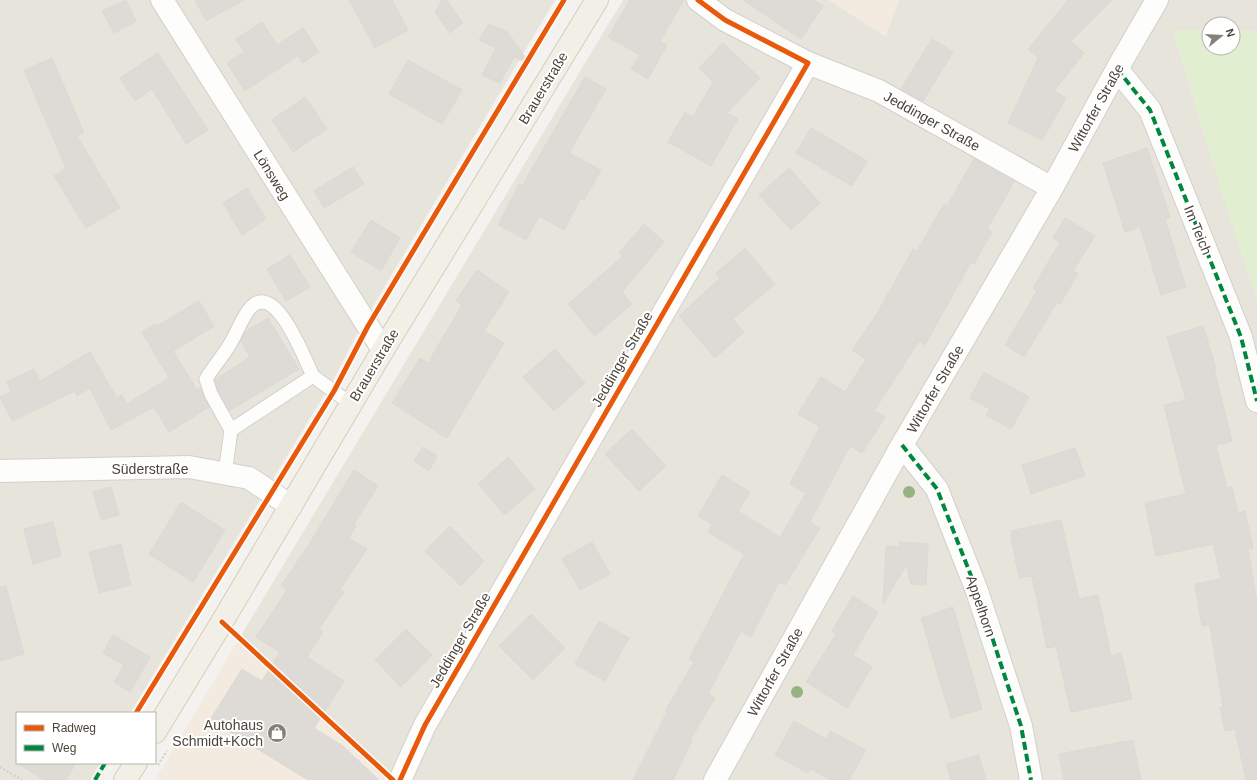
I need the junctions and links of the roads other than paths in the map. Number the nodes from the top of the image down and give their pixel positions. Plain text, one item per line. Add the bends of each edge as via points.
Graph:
1 (162, 0) edge
2 (596, 0) edge
3 (698, 0) edge
4 (1157, 0) edge
5 (808, 63) junction
6 (1117, 68) junction
7 (1052, 188) junction
8 (382, 350) junction
9 (313, 376) junction
10 (1257, 401) edge
11 (351, 404) junction
12 (231, 430) junction
13 (902, 444) junction
14 (0, 471) edge
15 (225, 474) junction
16 (291, 506) junction
17 (156, 730) edge
18 (135, 764) edge
19 (125, 780) edge
20 (400, 780) edge
21 (715, 780) edge
22 (1031, 780) edge

1 - 8 street, Lönsweg
2 - 8 main road, Brauerstraße
3 - 5 street, Jeddinger Straße via 724,20
4 - 6 street, Wittorfer Straße
5 - 7 street, Jeddinger Straße via 879,91
5 - 20 street, Jeddinger Straße via 425,725
6 - 7 street, Wittorfer Straße
6 - 10 street, Im Teich via 1150,110 1241,337
7 - 13 street, Wittorfer Straße
8 - 11 main road, Brauerstraße
9 - 11 lane
9 - 12 lane
9 - 12 lane via 281,314 270,303 258,302 251,307 231,343 206,379 211,394
11 - 16 main road, Brauerstraße
12 - 15 lane
13 - 21 street, Wittorfer Straße
13 - 22 street, Appelhorn via 937,489 977,591 1021,726
14 - 15 street, Süderstraße via 189,467
15 - 16 street, Süderstraße via 249,478
16 - 17 main road, Brauerstraße
18 - 19 main road

